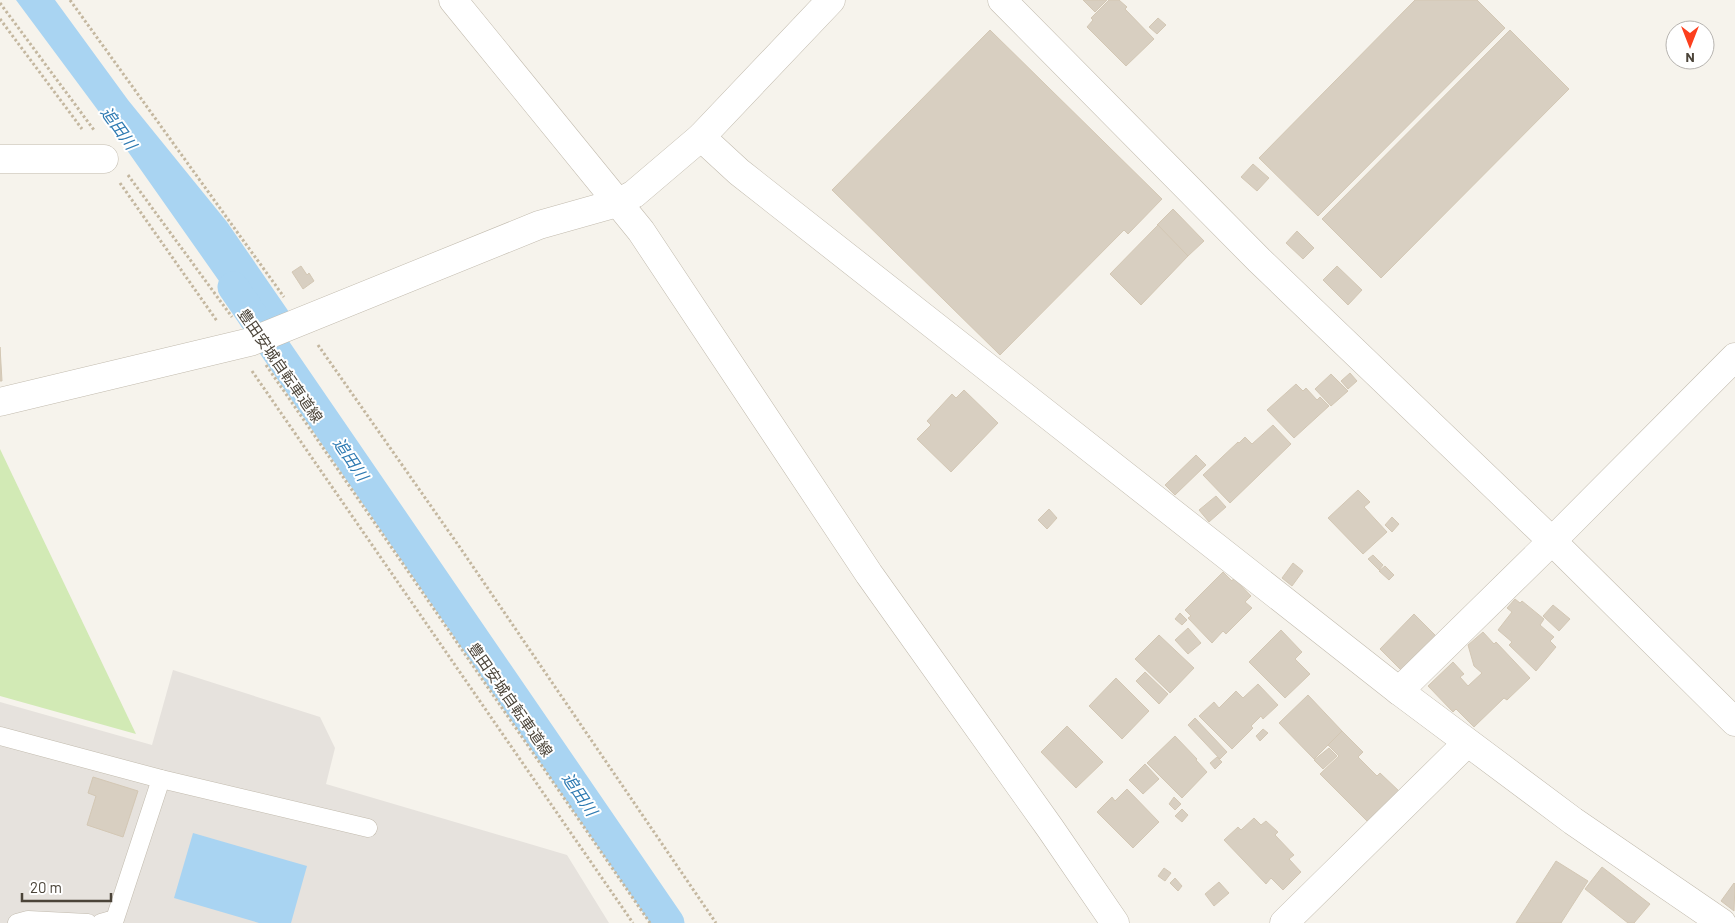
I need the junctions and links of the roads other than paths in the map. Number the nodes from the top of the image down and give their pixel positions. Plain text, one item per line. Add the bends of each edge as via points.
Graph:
1 (453, 0) edge
2 (831, 0) edge
3 (1002, 0) edge
4 (701, 137) junction
5 (109, 156) road end
6 (0, 160) edge
7 (617, 203) junction
8 (1735, 357) edge
9 (0, 402) edge
10 (1552, 541) junction
11 (1399, 691) junction
12 (1735, 722) edge
13 (0, 736) edge
14 (1467, 743) junction
15 (161, 779) junction
16 (368, 828) dead end
17 (17, 923) edge
18 (88, 923) edge
19 (101, 923) edge
20 (1114, 923) edge
21 (1284, 923) edge
22 (1722, 923) edge

1 - 7 street
2 - 4 street
3 - 10 street via 1259,260
4 - 7 street via 634,194
4 - 11 street via 739,172
5 - 6 street
7 - 9 street via 539,225 250,341
7 - 20 street via 640,231 869,574
8 - 10 street
10 - 11 street
10 - 12 street
11 - 14 street
13 - 15 lane
14 - 21 street
14 - 22 street via 1573,821
15 - 16 lane
15 - 19 lane via 115,919
17 - 18 lane via 28,920

